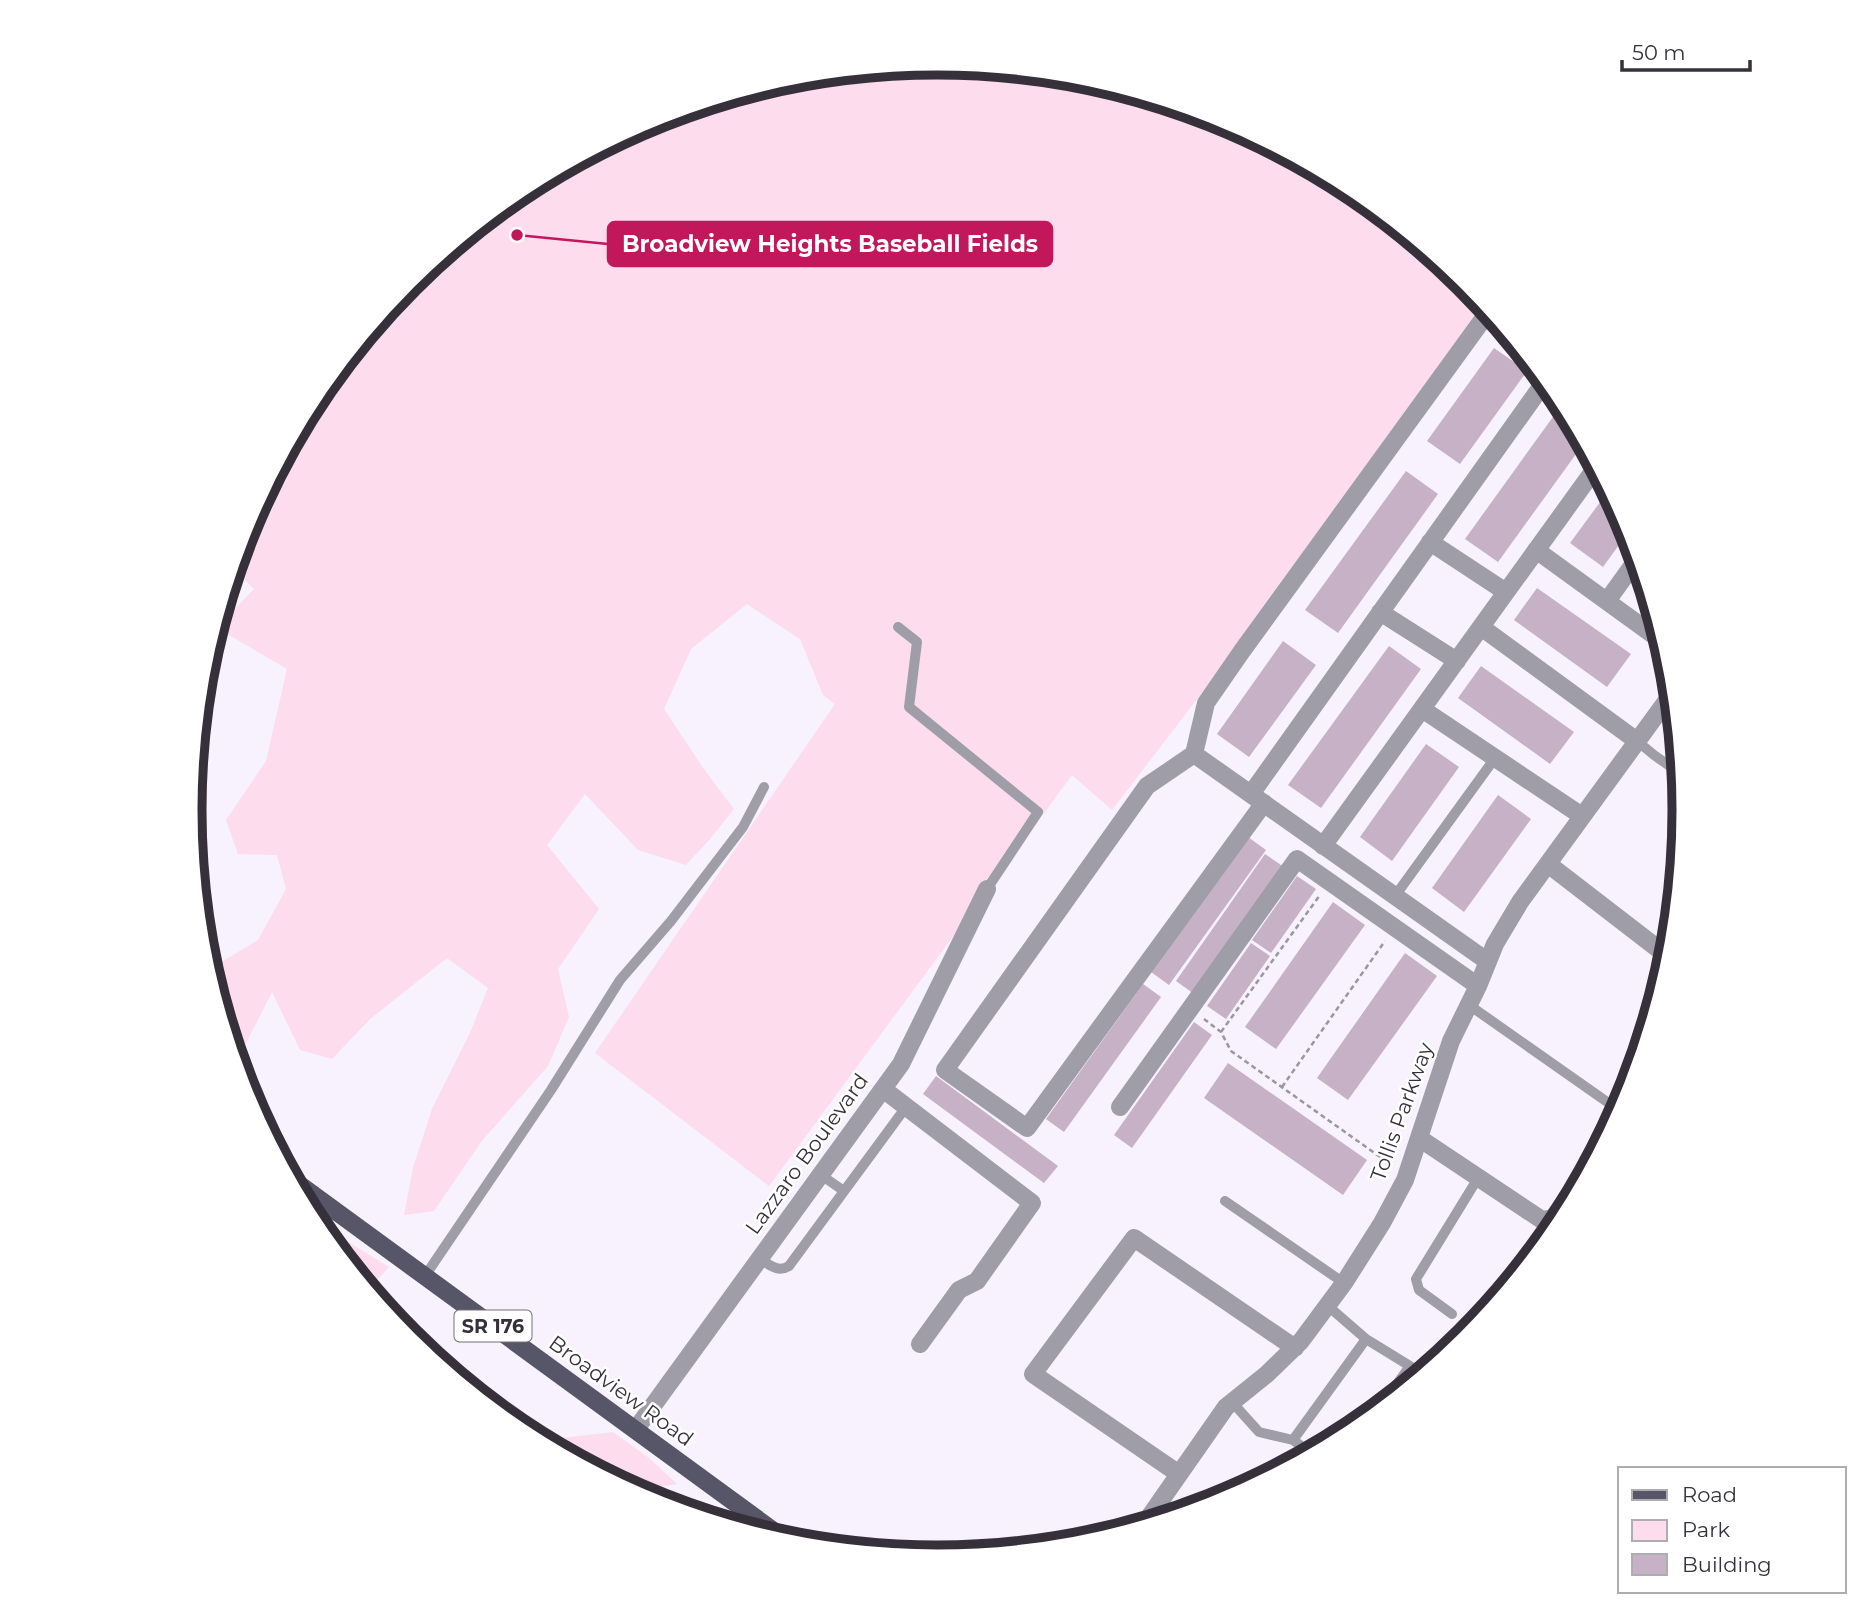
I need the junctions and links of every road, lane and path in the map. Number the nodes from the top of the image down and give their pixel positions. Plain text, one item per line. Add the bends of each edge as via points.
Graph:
1 (1483, 319) edge
2 (1539, 390) edge
3 (1591, 475) edge
4 (1430, 542) junction
5 (1536, 550) junction
6 (1631, 568) edge
7 (1506, 592) junction
8 (1607, 601) junction
9 (1380, 612) junction
10 (898, 627) dead end
11 (1481, 627) junction
12 (1650, 632) edge
13 (1457, 661) junction
14 (1664, 704) edge
15 (1422, 709) junction
16 (1660, 709) junction
17 (1666, 713) edge
18 (1637, 741) junction
19 (1194, 754) junction
20 (1495, 758) junction
21 (1671, 767) edge
22 (764, 787) dead end
23 (1258, 799) junction
24 (1582, 816) junction
25 (1323, 846) junction
26 (1548, 864) junction
27 (1329, 882) junction
28 (987, 889) joint
29 (1395, 896) junction
30 (1394, 928) junction
31 (1659, 949) edge
32 (1487, 961) junction
33 (1478, 986) junction
34 (1469, 1005) junction
35 (1190, 1009) junction
36 (1221, 1032) junction
37 (1282, 1087) junction
38 (883, 1089) junction
39 (1610, 1104) edge
40 (906, 1107) junction
41 (1120, 1107) dead end
42 (1419, 1138) junction
43 (1390, 1164) dead end
44 (821, 1175) junction
45 (1478, 1178) junction
46 (308, 1191) edge
47 (844, 1191) junction
48 (1225, 1200) dead end
49 (1548, 1219) edge
50 (760, 1259) junction
51 (425, 1276) junction
52 (1344, 1283) junction
53 (1328, 1306) junction
54 (1452, 1314) dead end
55 (1366, 1339) junction
56 (920, 1344) dead end
57 (1295, 1348) junction
58 (1410, 1366) junction
59 (1415, 1369) edge
60 (1397, 1384) edge
61 (1232, 1402) junction
62 (636, 1429) junction
63 (1293, 1440) junction
64 (1304, 1448) edge
65 (1179, 1474) junction
66 (1151, 1514) edge
67 (766, 1526) edge

1 - 19 street via 1206,704
2 - 4 street
3 - 5 street
4 - 7 street
4 - 9 street
5 - 7 street
5 - 8 street
6 - 8 street
7 - 11 street
8 - 12 street
9 - 13 street
9 - 23 street
10 - 28 lane via 917,642 909,707 1038,812
11 - 13 street
11 - 18 street
13 - 15 street
14 - 16 street, Tollis Parkway
15 - 20 street
15 - 25 street
16 - 17 street
16 - 18 street, Tollis Parkway
18 - 21 lane
18 - 24 street, Tollis Parkway
19 - 23 street
19 - 23 street via 1147,786 945,1070 1027,1128
20 - 24 street
20 - 29 lane
22 - 51 lane via 743,827 620,980
23 - 25 street
24 - 26 street, Tollis Parkway
25 - 29 street
26 - 31 street
26 - 32 street, Tollis Parkway
27 - 30 street
27 - 35 street via 1297,859
27 - 36 path
28 - 38 street, Lazzaro Boulevard via 901,1064
29 - 32 street
30 - 33 street
30 - 37 path
32 - 33 street, Tollis Parkway
33 - 34 street, Tollis Parkway
34 - 39 lane
34 - 42 street, Tollis Parkway via 1451,1041
35 - 36 path
35 - 41 street
36 - 37 path via 1231,1051
37 - 43 path
38 - 40 street
38 - 44 street, Lazzaro Boulevard
40 - 47 lane
40 - 56 street via 1032,1203 978,1281 960,1290
42 - 45 street
42 - 52 street, Tollis Parkway via 1405,1180
44 - 47 lane
44 - 50 street, Lazzaro Boulevard
45 - 49 street via 1542,1220
45 - 54 lane via 1416,1279 1419,1290
46 - 51 main road, Broadview Road / SR 176
47 - 50 lane via 789,1266 777,1269
48 - 52 lane
50 - 62 street, Lazzaro Boulevard
51 - 62 main road, Broadview Road / SR 176
52 - 53 street, Tollis Parkway
53 - 55 lane
53 - 57 street, Tollis Parkway
55 - 58 lane
55 - 63 lane
57 - 61 street, Tollis Parkway
57 - 65 street via 1134,1238 1033,1374
58 - 59 lane
58 - 60 lane
61 - 63 lane via 1259,1432
61 - 65 street, Tollis Parkway
62 - 67 main road, Broadview Road / SR 176
63 - 64 lane
65 - 66 street, Tollis Parkway

